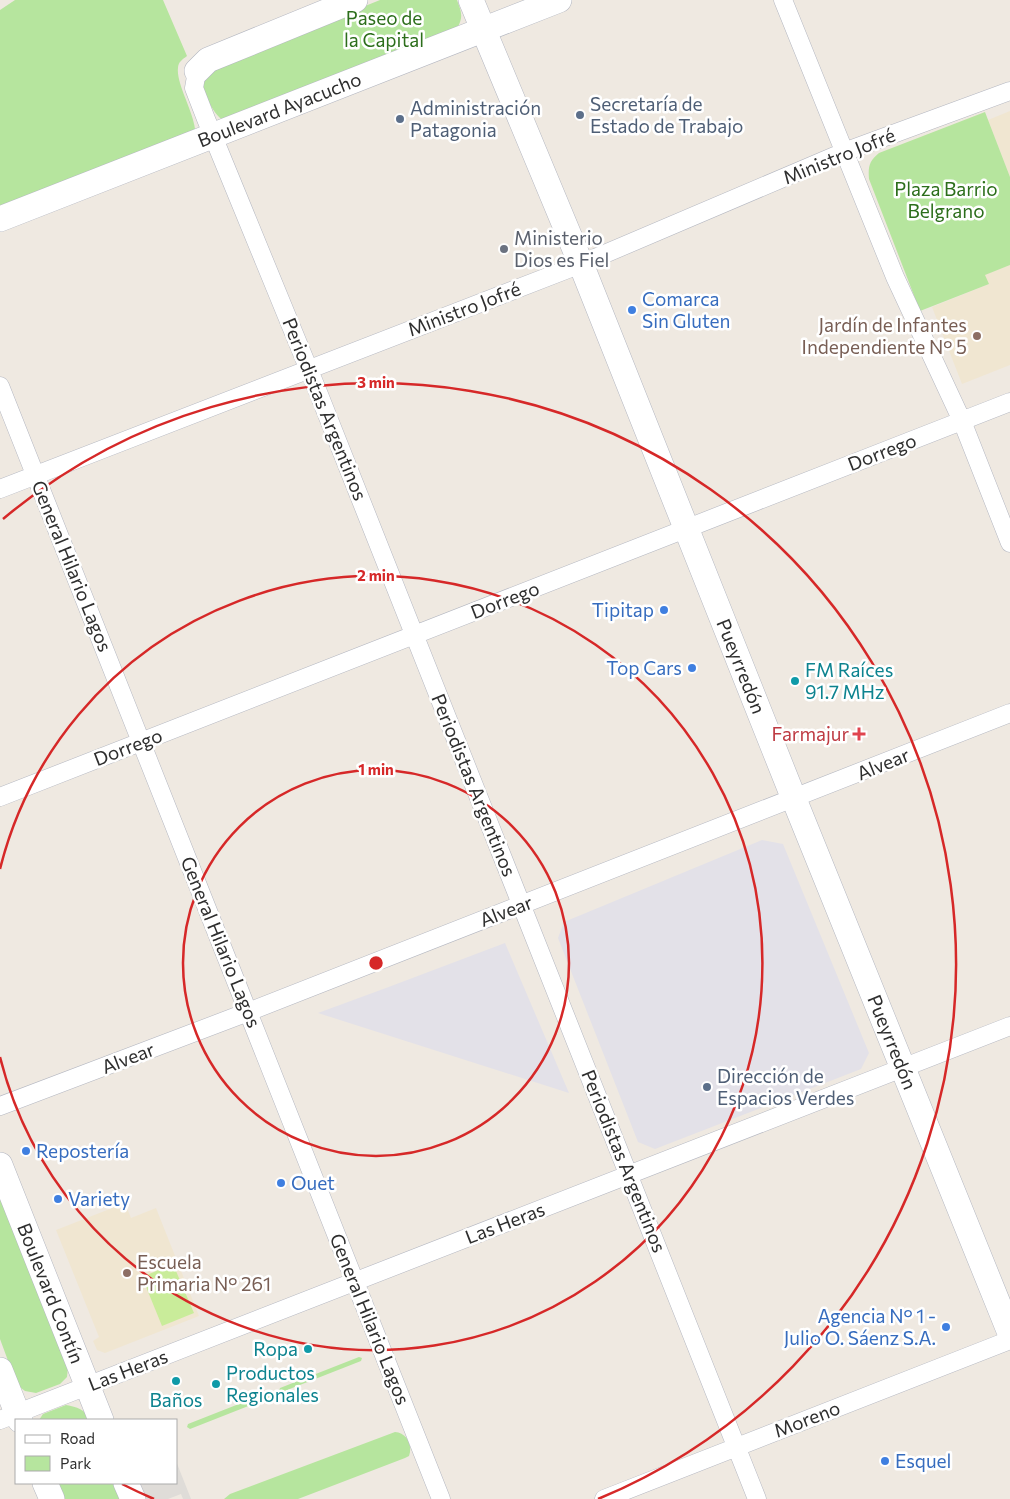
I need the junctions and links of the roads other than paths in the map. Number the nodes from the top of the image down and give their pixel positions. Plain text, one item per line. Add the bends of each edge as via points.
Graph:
1 (355, 0) edge
2 (471, 0) edge
3 (559, 0) edge
4 (783, 0) edge
5 (482, 30) junction
6 (196, 71) joint
7 (1010, 90) edge
8 (213, 135) junction
9 (844, 152) junction
10 (0, 219) edge
11 (581, 264) junction
12 (310, 370) junction
13 (0, 386) edge
14 (1010, 402) edge
15 (962, 421) junction
16 (36, 476) junction
17 (0, 489) edge
18 (687, 529) junction
19 (1010, 543) edge
20 (415, 635) junction
21 (1010, 713) edge
22 (142, 742) junction
23 (0, 797) edge
24 (794, 798) junction
25 (522, 905) junction
26 (248, 1012) junction
27 (1010, 1026) edge
28 (903, 1068) junction
29 (0, 1106) edge
30 (0, 1165) edge
31 (629, 1175) junction
32 (355, 1282) junction
33 (1010, 1333) edge
34 (1010, 1340) edge
35 (0, 1370) edge
36 (87, 1386) junction
37 (12, 1418) edge
38 (101, 1419) edge
39 (737, 1446) junction
40 (45, 1484) edge
41 (126, 1484) edge
42 (52, 1499) edge
43 (133, 1499) edge
44 (441, 1499) edge
45 (604, 1499) edge
46 (757, 1499) edge

1 - 6 main road via 208,60
2 - 5 main road, Pueyrredón
3 - 5 main road, Boulevard Ayacucho
4 - 9 street
5 - 8 main road, Boulevard Ayacucho
5 - 11 main road, Pueyrredón
6 - 8 street, Periodistas Argentinos via 194,88
7 - 9 street, Ministro Jofré
8 - 10 main road, Boulevard Ayacucho
8 - 12 street, Periodistas Argentinos
9 - 11 street, Ministro Jofré
9 - 15 street via 895,277
11 - 12 street, Ministro Jofré
11 - 18 main road, Pueyrredón
12 - 16 street, Ministro Jofré
12 - 20 street, Periodistas Argentinos
13 - 16 street, General Hilario Lagos
14 - 15 street, Dorrego
15 - 18 street, Dorrego
15 - 19 street
16 - 17 street, Ministro Jofré
16 - 22 street, General Hilario Lagos
18 - 20 street, Dorrego
18 - 24 main road, Pueyrredón
20 - 22 street, Dorrego
20 - 25 street, Periodistas Argentinos
21 - 24 street, Alvear
22 - 23 street, Dorrego
22 - 26 street, General Hilario Lagos
24 - 25 street, Alvear
24 - 28 main road, Pueyrredón
25 - 26 street, Alvear
25 - 31 street, Periodistas Argentinos
26 - 29 street, Alvear
26 - 32 street, General Hilario Lagos
27 - 28 street, Las Heras
28 - 31 street, Las Heras
28 - 33 main road, Pueyrredón
30 - 36 main road, Boulevard Contín
31 - 32 street, Las Heras
31 - 39 street, Periodistas Argentinos
32 - 36 street, Las Heras
32 - 44 street, General Hilario Lagos
34 - 39 street, Moreno
35 - 37 main road
36 - 37 street, Las Heras
36 - 38 main road, Boulevard Contín
39 - 45 street, Moreno
39 - 46 street, Periodistas Argentinos
40 - 42 main road
41 - 43 main road

